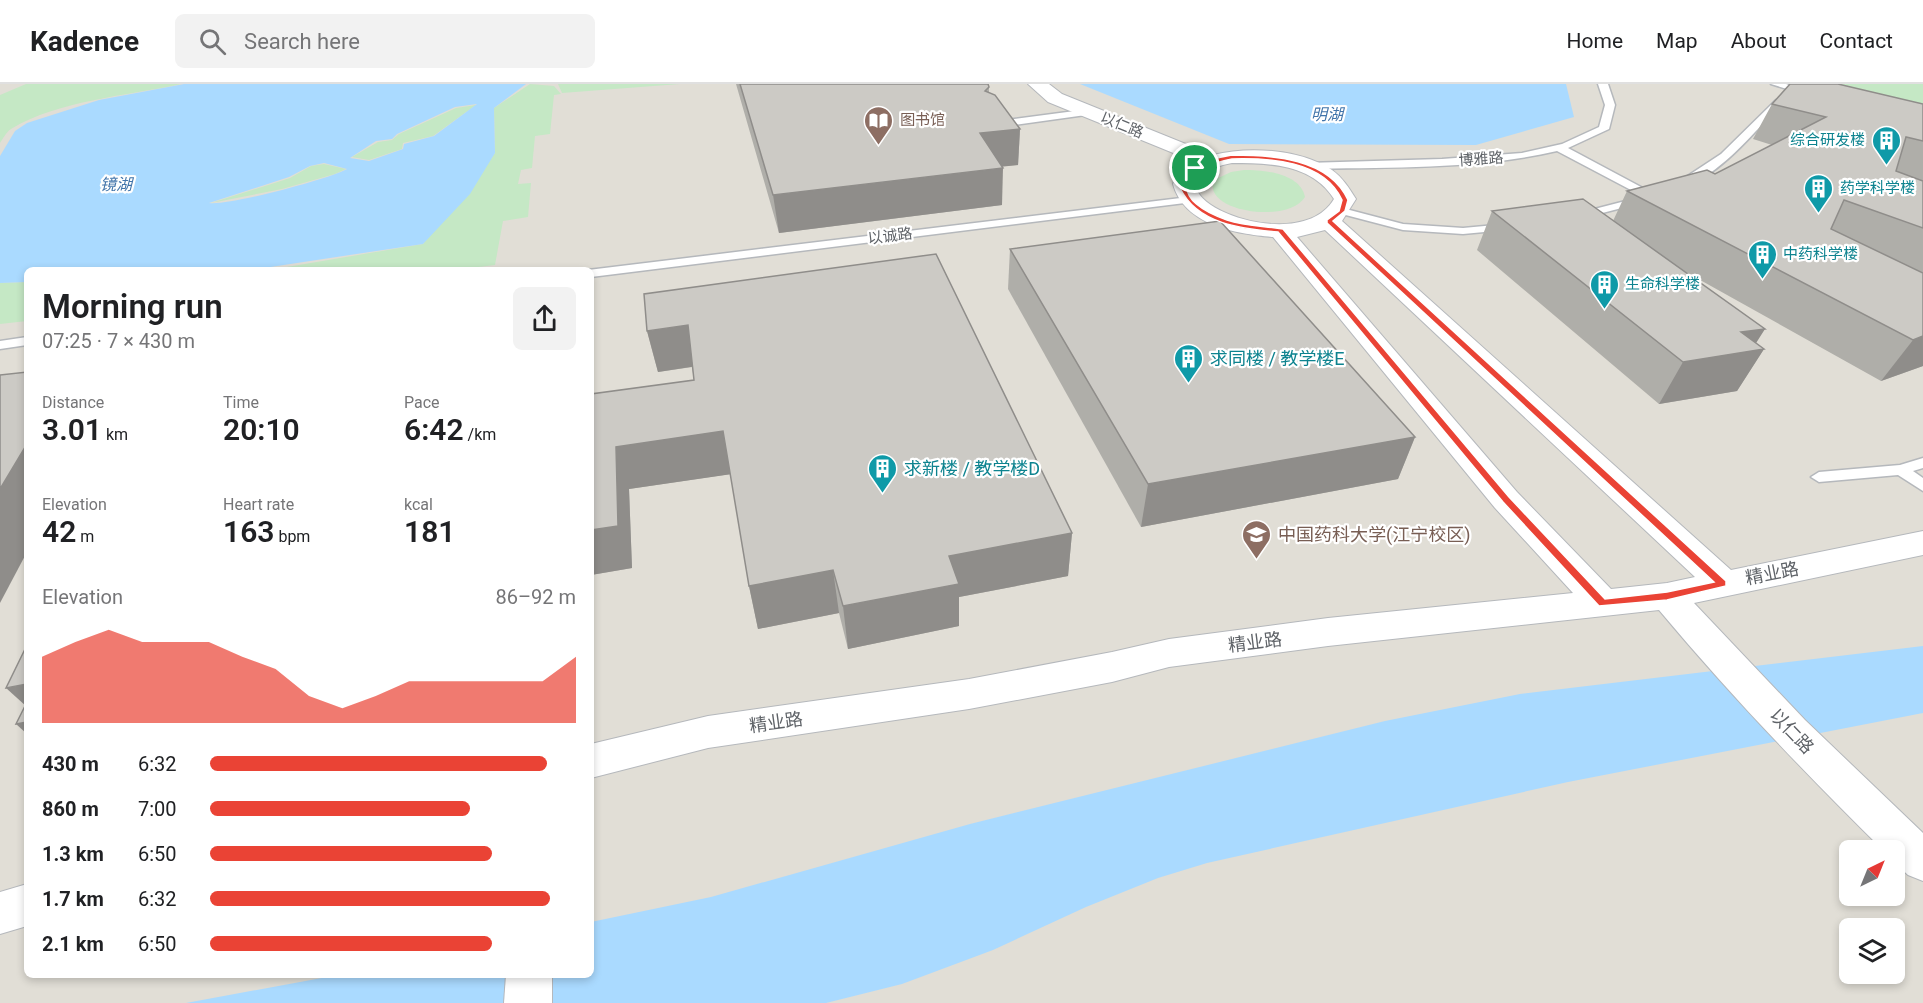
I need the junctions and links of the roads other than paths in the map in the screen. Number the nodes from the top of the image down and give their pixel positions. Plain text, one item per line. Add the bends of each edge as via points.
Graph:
1 (1037, 84) edge
2 (1603, 84) edge
3 (1776, 84) edge
4 (1825, 97) edge
5 (1798, 108) edge
6 (1090, 112) junction
7 (992, 125) edge
8 (1559, 148) junction
9 (1210, 161) junction
10 (1306, 166) junction
11 (1652, 196) junction
12 (1189, 200) junction
13 (1335, 216) junction
14 (1570, 218) edge
15 (1522, 226) edge
16 (1280, 231) junction
17 (594, 273) edge
18 (24, 341) edge
19 (0, 345) edge
20 (1923, 463) edge
21 (1901, 470) junction
22 (1819, 477) dead end
23 (1923, 486) edge
24 (1923, 543) edge
25 (1723, 583) junction
26 (1667, 596) junction
27 (1603, 603) junction
28 (594, 759) edge
29 (1923, 861) edge
30 (24, 906) edge
31 (0, 912) edge
32 (529, 978) edge
33 (528, 1003) edge

1 - 6 street, 以仁路 via 1055,98
2 - 8 lane, 博雅路 via 1610,105 1604,129
3 - 4 lane
5 - 11 lane via 1776,103 1735,148 1703,174
6 - 7 lane
6 - 9 street, 以仁路
8 - 10 lane, 博雅路 via 1465,161
8 - 11 lane
9 - 10 street via 1257,157
9 - 12 street via 1185,177 1183,188
10 - 13 street via 1339,187 1345,200
11 - 14 lane
12 - 16 street via 1225,222
12 - 17 lane, 以诚路
13 - 15 lane via 1403,227 1463,231
13 - 16 street via 1308,228
13 - 25 street
16 - 27 street via 1506,500
18 - 19 lane
20 - 21 lane
21 - 22 lane
21 - 23 lane
24 - 25 street, 精业路
25 - 26 street, 精业路
26 - 27 street, 精业路
26 - 29 street, 以仁路 via 1842,784
27 - 28 street, 精业路 via 1169,653 969,694 708,732
30 - 31 street
32 - 33 street

